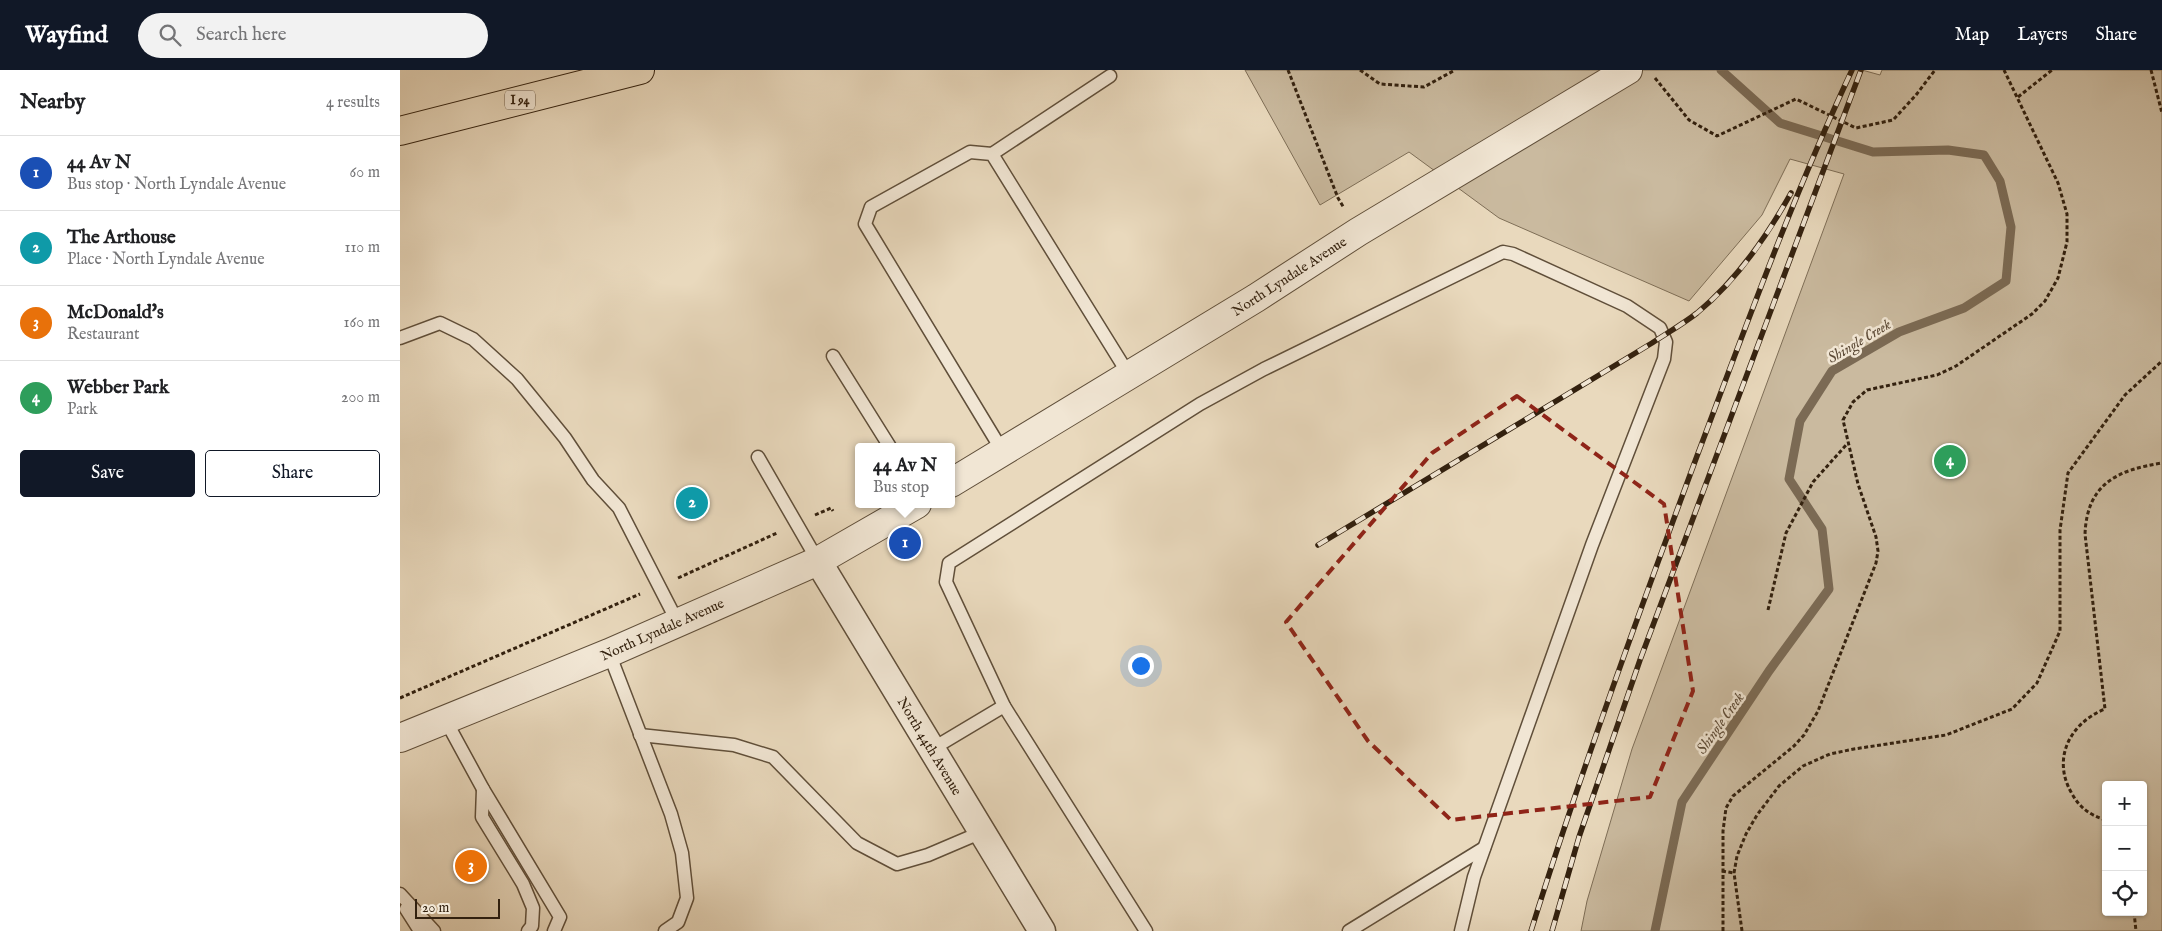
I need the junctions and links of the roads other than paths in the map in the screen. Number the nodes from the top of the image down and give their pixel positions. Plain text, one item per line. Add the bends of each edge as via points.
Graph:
1 (640, 70) edge
2 (1110, 76) dead end
3 (1618, 76) edge
4 (400, 131) edge
5 (992, 154) junction
6 (400, 338) edge
7 (833, 356) dead end
8 (1130, 375) junction
9 (887, 443) edge
10 (1003, 452) junction
11 (758, 457) dead end
12 (955, 482) edge
13 (909, 508) edge
14 (818, 561) junction
15 (677, 622) junction
16 (609, 652) junction
17 (1004, 706) junction
18 (446, 721) junction
19 (640, 735) junction
20 (400, 738) edge
21 (932, 749) junction
22 (483, 789) junction
23 (982, 832) junction
24 (1484, 848) junction
25 (400, 894) edge
26 (400, 901) edge
27 (420, 931) edge
28 (434, 931) edge
29 (528, 931) edge
30 (554, 931) edge
31 (665, 931) edge
32 (1042, 931) edge
33 (1146, 931) edge
34 (1349, 931) edge
35 (1461, 931) edge

1 - 4 highway, I 94
2 - 5 lane
3 - 8 street, North Lyndale Avenue via 1358,232
5 - 8 lane
5 - 10 lane via 970,152 871,207 866,224
6 - 15 lane via 440,322 474,339 517,379 565,438 593,480 619,508
7 - 9 lane
8 - 10 street, North Lyndale Avenue
10 - 12 street, North Lyndale Avenue
11 - 14 lane
13 - 14 street, North Lyndale Avenue
14 - 15 street, North Lyndale Avenue
14 - 21 street, North 44th Avenue
15 - 16 street, North Lyndale Avenue
16 - 18 street, North Lyndale Avenue
16 - 19 lane
17 - 21 lane
17 - 24 lane via 946,582 949,563 1200,404 1264,369 1503,252 1513,254 1627,306 1660,328 1666,342 1664,359 1592,545
17 - 33 lane
18 - 20 street, North Lyndale Avenue
18 - 22 lane
19 - 23 lane via 734,745 773,757 857,844 897,864 928,856
19 - 31 lane via 682,853 687,898 678,922
21 - 23 street, North 44th Avenue
22 - 29 lane via 482,818 533,908 532,926
22 - 30 lane via 560,917
23 - 32 street, North 44th Avenue
24 - 34 lane
24 - 35 lane
25 - 28 lane
26 - 27 lane

